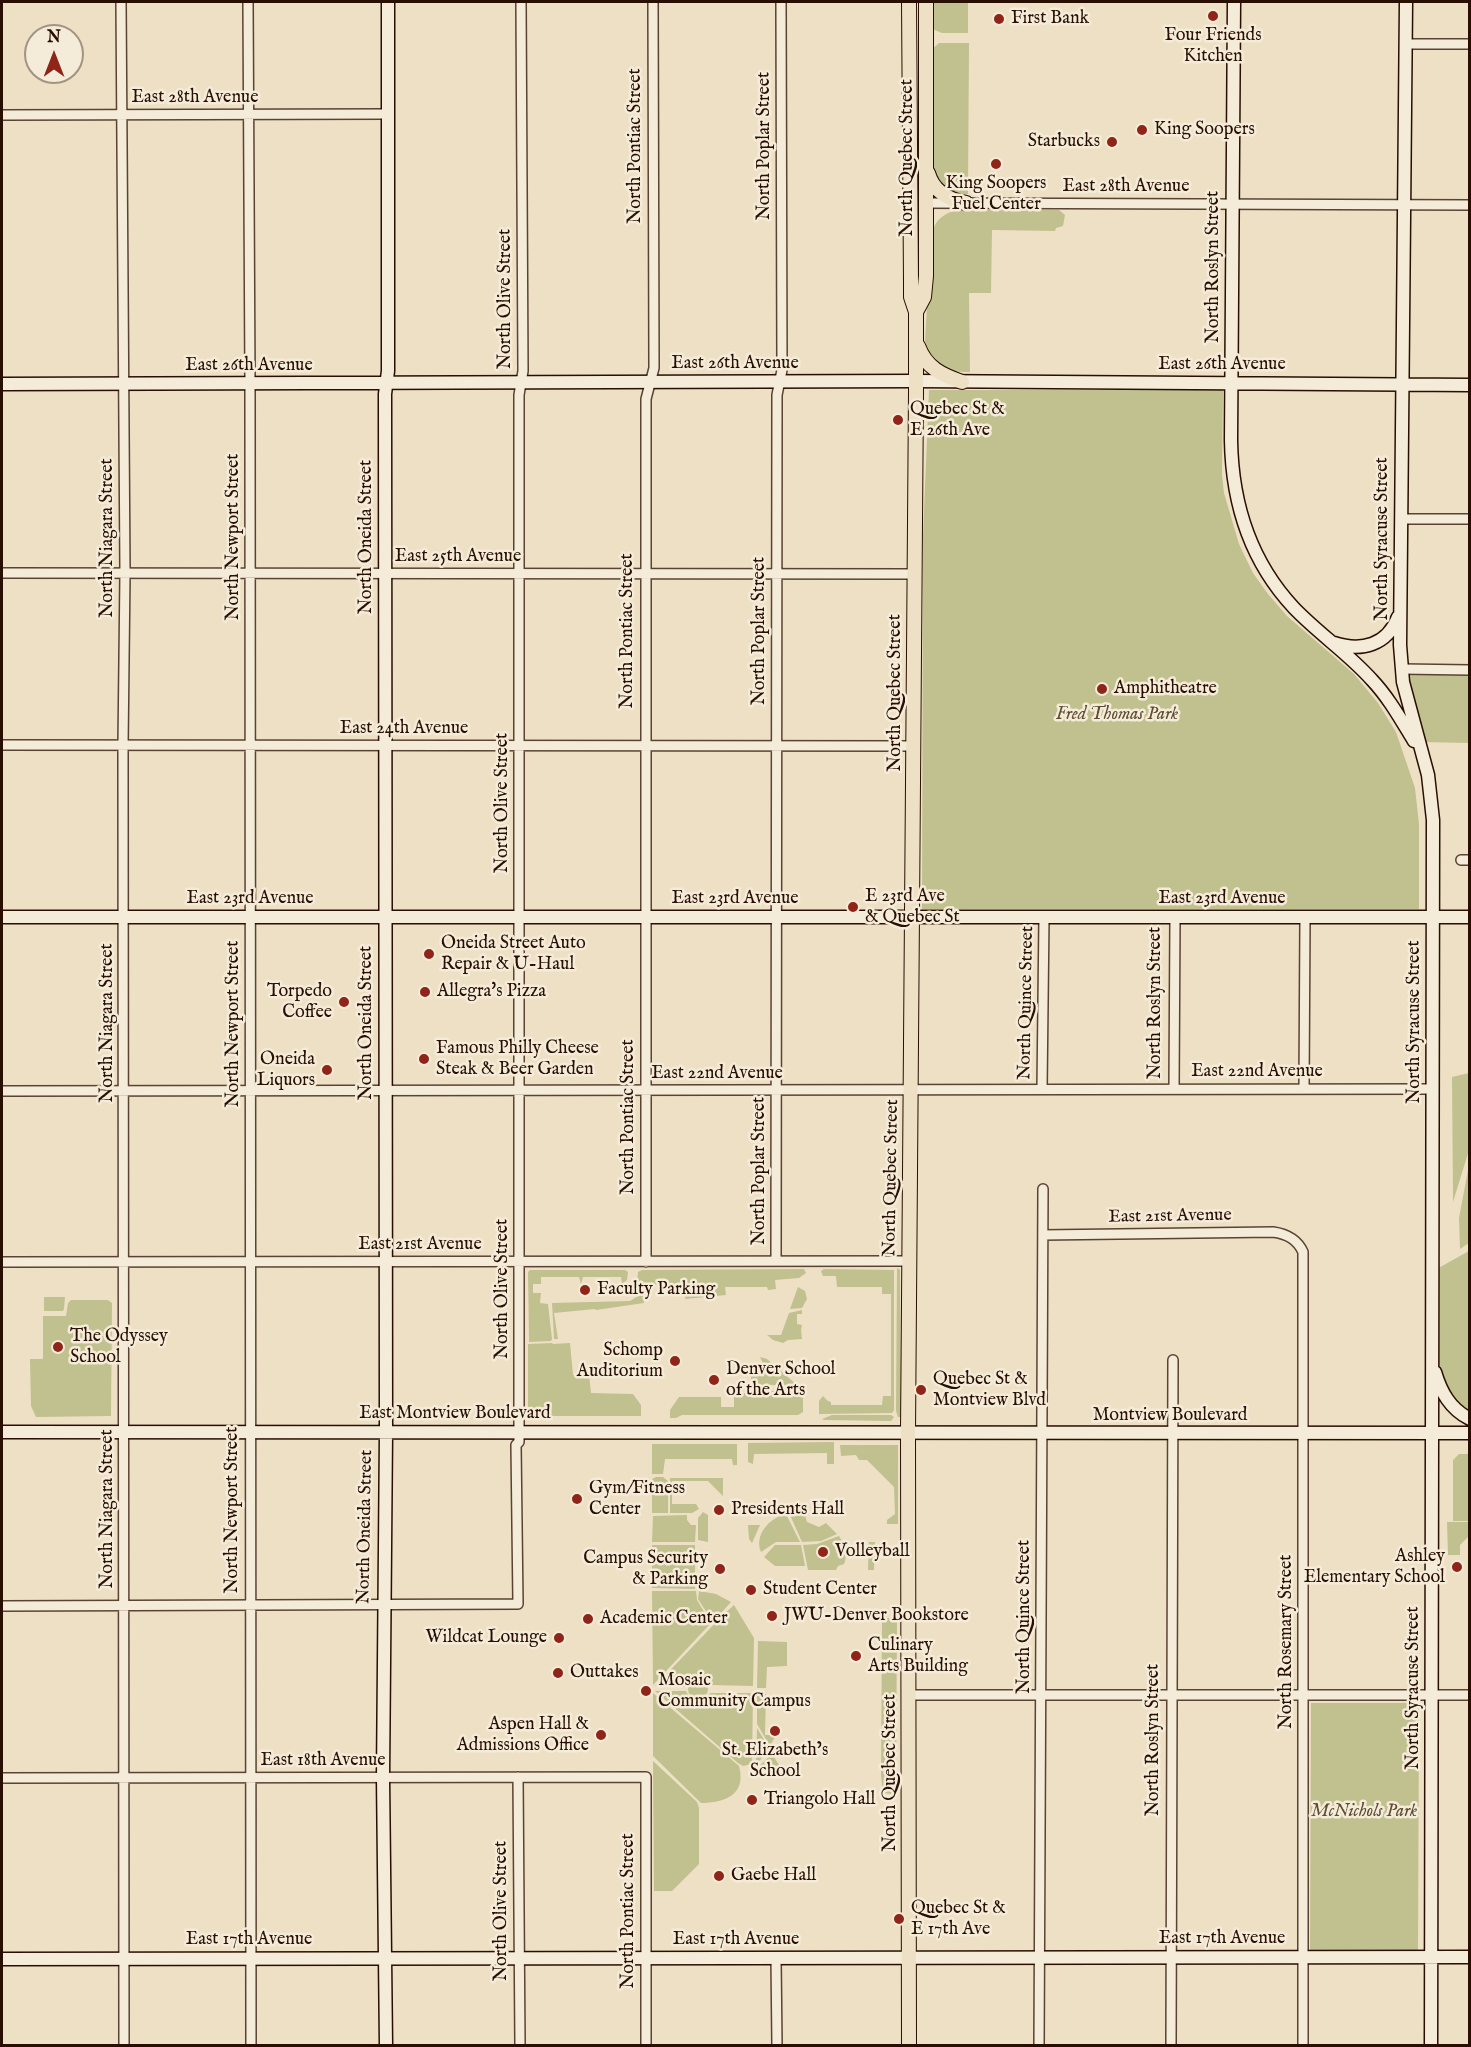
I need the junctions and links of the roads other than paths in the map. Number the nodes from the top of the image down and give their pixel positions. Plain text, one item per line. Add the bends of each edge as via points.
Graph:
1 (121, 2) edge
2 (248, 2) edge
3 (388, 2) edge
4 (521, 2) edge
5 (653, 2) edge
6 (781, 2) edge
7 (909, 2) edge
8 (926, 2) edge
9 (1234, 2) edge
10 (1406, 2) edge
11 (1405, 44) junction
12 (1470, 44) edge
13 (388, 114) junction
14 (2, 115) edge
15 (123, 115) junction
16 (248, 115) junction
17 (926, 158) junction
18 (910, 179) junction
19 (926, 203) junction
20 (966, 203) junction
21 (1232, 204) junction
22 (1403, 205) junction
23 (1470, 206) edge
24 (916, 312) junction
25 (916, 342) junction
26 (916, 381) junction
27 (779, 382) junction
28 (962, 382) junction
29 (387, 383) junction
30 (521, 383) junction
31 (650, 383) junction
32 (1231, 383) junction
33 (2, 384) edge
34 (123, 384) junction
35 (250, 384) junction
36 (1402, 385) junction
37 (1470, 385) edge
38 (1401, 519) junction
39 (1470, 519) edge
40 (2, 573) edge
41 (125, 573) junction
42 (250, 574) junction
43 (385, 574) junction
44 (519, 574) junction
45 (645, 574) junction
46 (777, 574) junction
47 (914, 574) junction
48 (1400, 612) junction
49 (1330, 641) junction
50 (1402, 669) junction
51 (1470, 670) edge
52 (2, 745) edge
53 (123, 746) junction
54 (250, 746) junction
55 (385, 746) junction
56 (519, 746) junction
57 (645, 746) junction
58 (776, 746) junction
59 (914, 746) junction
60 (1422, 755) junction
61 (2, 917) edge
62 (124, 917) junction
63 (250, 917) junction
64 (385, 917) junction
65 (519, 917) junction
66 (645, 917) junction
67 (776, 917) junction
68 (912, 917) junction
69 (1044, 917) junction
70 (1175, 917) junction
71 (1305, 917) junction
72 (1433, 917) junction
73 (1470, 918) edge
74 (1042, 1089) junction
75 (1174, 1089) junction
76 (1304, 1089) junction
77 (1433, 1089) junction
78 (385, 1090) junction
79 (519, 1090) junction
80 (646, 1090) junction
81 (776, 1090) junction
82 (911, 1090) junction
83 (2, 1091) edge
84 (124, 1091) junction
85 (250, 1091) junction
86 (1043, 1189) dead end
87 (1043, 1235) junction
88 (1296, 1241) joint
89 (910, 1261) junction
90 (250, 1262) junction
91 (385, 1262) junction
92 (519, 1262) junction
93 (646, 1262) junction
94 (776, 1262) junction
95 (2, 1263) edge
96 (124, 1263) junction
97 (1173, 1360) dead end
98 (1433, 1365) junction
99 (1470, 1419) edge
100 (249, 1431) junction
101 (2, 1432) edge
102 (124, 1432) junction
103 (386, 1432) junction
104 (519, 1432) junction
105 (908, 1432) junction
106 (1042, 1434) junction
107 (1172, 1434) junction
108 (1304, 1434) junction
109 (1431, 1434) junction
110 (1470, 1434) edge
111 (383, 1604) junction
112 (250, 1605) junction
113 (2, 1606) edge
114 (124, 1606) junction
115 (909, 1695) junction
116 (1172, 1695) junction
117 (1304, 1695) junction
118 (1432, 1695) junction
119 (1470, 1695) edge
120 (1041, 1696) junction
121 (383, 1777) junction
122 (518, 1777) junction
123 (646, 1777) joint
124 (2, 1778) edge
125 (124, 1778) junction
126 (251, 1778) junction
127 (1171, 1956) junction
128 (645, 1957) junction
129 (1040, 1957) junction
130 (1304, 1957) junction
131 (1431, 1957) junction
132 (1470, 1957) edge
133 (250, 1958) junction
134 (386, 1958) junction
135 (520, 1958) junction
136 (776, 1958) junction
137 (909, 1958) junction
138 (2, 1959) edge
139 (124, 1959) junction
140 (124, 2046) edge
141 (250, 2046) edge
142 (386, 2046) edge
143 (520, 2046) edge
144 (646, 2046) edge
145 (777, 2046) edge
146 (909, 2046) edge
147 (1040, 2046) edge
148 (1171, 2046) edge
149 (1303, 2046) edge
150 (1431, 2046) edge

1 - 15 street, North Niagara Street
2 - 16 street, North Newport Street
3 - 13 street, North Oneida Street
4 - 30 street, North Olive Street
5 - 31 street, North Pontiac Street via 654,368
6 - 27 street, North Poplar Street
7 - 18 main road, North Quebec Street
8 - 17 main road, North Quebec Street
9 - 21 street, North Roslyn Street
10 - 11 street, North Syracuse Street
11 - 12 street
11 - 22 street, North Syracuse Street
13 - 16 street, East 28th Avenue
13 - 29 street, North Oneida Street
14 - 15 street, East 28th Avenue
15 - 16 street, East 28th Avenue
15 - 34 street, North Niagara Street
16 - 35 street, North Newport Street
17 - 19 main road, North Quebec Street
17 - 20 main road via 934,187 951,199
18 - 19 main road via 919,199
18 - 24 main road, North Quebec Street via 911,297
19 - 20 street, East 28th Avenue
19 - 24 main road, North Quebec Street via 926,284
20 - 21 street, East 28th Avenue
21 - 22 street, East 28th Avenue
21 - 32 street, North Roslyn Street
22 - 23 street, East 28th Avenue
22 - 36 street, North Syracuse Street
24 - 25 main road, North Quebec Street
25 - 26 main road, North Quebec Street
25 - 28 main road via 934,370
26 - 27 street, East 26th Avenue
26 - 28 street, East 26th Avenue
26 - 47 main road, North Quebec Street
27 - 31 street, East 26th Avenue
27 - 46 street, North Poplar Street
28 - 32 street, East 26th Avenue
29 - 30 street, East 26th Avenue
29 - 35 street, East 26th Avenue
29 - 43 street, North Oneida Street
30 - 31 street, East 26th Avenue
30 - 44 street, North Olive Street
31 - 45 street, North Pontiac Street via 646,399
32 - 36 street, East 26th Avenue
32 - 49 street, North Roslyn Street via 1232,470 1248,536 1280,592
33 - 34 street, East 26th Avenue
34 - 35 street, East 26th Avenue
34 - 41 street, North Niagara Street
35 - 42 street, North Newport Street
36 - 37 street, East 26th Avenue
36 - 38 street, North Syracuse Street
38 - 39 street
38 - 48 street, North Syracuse Street
40 - 41 street, East 25th Avenue
41 - 42 street, East 25th Avenue
41 - 53 street, North Niagara Street
42 - 43 street, East 25th Avenue
42 - 54 street, North Newport Street
43 - 44 street, East 25th Avenue
43 - 55 street, North Oneida Street
44 - 45 street, East 25th Avenue
44 - 56 street, North Olive Street
45 - 46 street, East 25th Avenue
45 - 57 street, North Pontiac Street
46 - 47 street, East 25th Avenue
46 - 58 street, North Poplar Street
47 - 59 main road, North Quebec Street
48 - 49 street via 1390,632 1374,645 1353,648
48 - 50 street, North Syracuse Street
49 - 60 street, North Roslyn Street via 1381,691
50 - 51 street
50 - 60 street, North Syracuse Street
52 - 53 street, East 24th Avenue
53 - 54 street, East 24th Avenue
53 - 62 street, North Niagara Street
54 - 55 street, East 24th Avenue
54 - 63 street, North Newport Street
55 - 56 street, East 24th Avenue
55 - 64 street, North Oneida Street
56 - 57 street, East 24th Avenue
56 - 65 street, North Olive Street
57 - 58 street, East 24th Avenue
57 - 66 street, North Pontiac Street
58 - 59 street, East 24th Avenue
58 - 67 street, North Poplar Street
59 - 68 main road, North Quebec Street
60 - 72 street, North Syracuse Street via 1432,802
61 - 62 street, East 23rd Avenue
62 - 63 street, East 23rd Avenue
62 - 84 street, North Niagara Street
63 - 64 street, East 23rd Avenue
63 - 85 street, North Newport Street
64 - 65 street, East 23rd Avenue
64 - 78 street, North Oneida Street
65 - 66 street, East 23rd Avenue
65 - 79 street, North Olive Street
66 - 67 street, East 23rd Avenue
66 - 80 street, North Pontiac Street
67 - 68 street, East 23rd Avenue
67 - 81 street, North Poplar Street
68 - 69 street, East 23rd Avenue
68 - 82 main road, North Quebec Street
69 - 70 street, East 23rd Avenue
69 - 74 street, North Quince Street
70 - 71 street, East 23rd Avenue
70 - 75 street, North Roslyn Street
71 - 72 street, East 23rd Avenue
71 - 76 street
72 - 73 street, East 23rd Avenue
72 - 77 street, North Syracuse Street
74 - 75 street, East 22nd Avenue
74 - 82 street, East 22nd Avenue
75 - 76 street, East 22nd Avenue
76 - 77 street, East 22nd Avenue
77 - 98 street, North Syracuse Street
78 - 79 street, East 22nd Avenue
78 - 85 street, East 22nd Avenue
78 - 91 street, North Oneida Street
79 - 80 street, East 22nd Avenue
79 - 92 street, North Olive Street
80 - 81 street, East 22nd Avenue
80 - 93 street, North Pontiac Street
81 - 82 street, East 22nd Avenue
81 - 94 street, North Poplar Street
82 - 89 main road, North Quebec Street
83 - 84 street, East 22nd Avenue
84 - 85 street, East 22nd Avenue
84 - 96 street, North Niagara Street
85 - 90 street, North Newport Street
86 - 87 street, North Quince Street
87 - 88 street, East 21st Avenue via 1273,1232
87 - 106 street, North Quince Street
88 - 108 street, North Rosemary Street via 1304,1259
89 - 94 street, East 21st Avenue
89 - 105 main road, North Quebec Street
90 - 91 street, East 21st Avenue
90 - 96 street, East 21st Avenue
90 - 100 street, North Newport Street
91 - 92 street, East 21st Avenue
91 - 103 street, North Oneida Street
92 - 93 street, East 21st Avenue
92 - 104 street, North Olive Street
93 - 94 street, East 21st Avenue
95 - 96 street, East 21st Avenue
96 - 102 street, North Niagara Street
97 - 107 street, North Roslyn Street
98 - 99 street via 1454,1409
98 - 109 street, North Syracuse Street
100 - 102 street, East Montview Boulevard
100 - 103 street, East Montview Boulevard
100 - 112 street, North Newport Street
101 - 102 street, East Montview Boulevard
102 - 114 street, North Niagara Street
103 - 104 street, East Montview Boulevard
103 - 111 street, North Oneida Street
104 - 105 street, East Montview Boulevard
104 - 111 street, North Olive Street via 518,1604
105 - 106 street, Montview Boulevard
105 - 115 main road, North Quebec Street
106 - 107 street, Montview Boulevard
106 - 120 street, North Quince Street
107 - 108 street, Montview Boulevard
107 - 116 street, North Roslyn Street
108 - 109 street, Montview Boulevard
108 - 117 street, North Rosemary Street
109 - 110 street
109 - 118 street, North Syracuse Street
111 - 112 street
111 - 121 street, North Oneida Street
112 - 114 street
112 - 126 street, North Newport Street
113 - 114 street
114 - 125 street, North Niagara Street
115 - 120 street
115 - 137 main road, North Quebec Street
116 - 117 street
116 - 120 street
116 - 127 street, North Roslyn Street
117 - 118 street
117 - 130 street, North Rosemary Street
118 - 119 street
118 - 131 street, North Syracuse Street
120 - 129 street, North Quince Street
121 - 122 street, East 18th Avenue
121 - 126 street, East 18th Avenue
121 - 134 street, North Oneida Street
122 - 123 street, East 18th Avenue
122 - 135 street, North Olive Street
123 - 128 street, North Pontiac Street
124 - 125 street, East 18th Avenue
125 - 126 street, East 18th Avenue
125 - 139 street, North Niagara Street
126 - 133 street, North Newport Street
127 - 129 street, East 17th Avenue
127 - 130 street, East 17th Avenue
127 - 148 street, North Roslyn Street
128 - 135 street, East 17th Avenue
128 - 136 street, East 17th Avenue
128 - 144 street, North Pontiac Street
129 - 137 street, East 17th Avenue
129 - 147 street, North Quince Street
130 - 131 street, East 17th Avenue
130 - 149 street, North Rosemary Street
131 - 132 street, East 17th Avenue
131 - 150 street, North Syracuse Street
133 - 134 street, East 17th Avenue
133 - 139 street, East 17th Avenue
133 - 141 street, North Newport Street
134 - 135 street, East 17th Avenue
134 - 142 street, North Oneida Street
135 - 143 street, North Olive Street
136 - 137 street, East 17th Avenue
136 - 145 street
137 - 146 main road, North Quebec Street
138 - 139 street, East 17th Avenue
139 - 140 street, North Niagara Street

